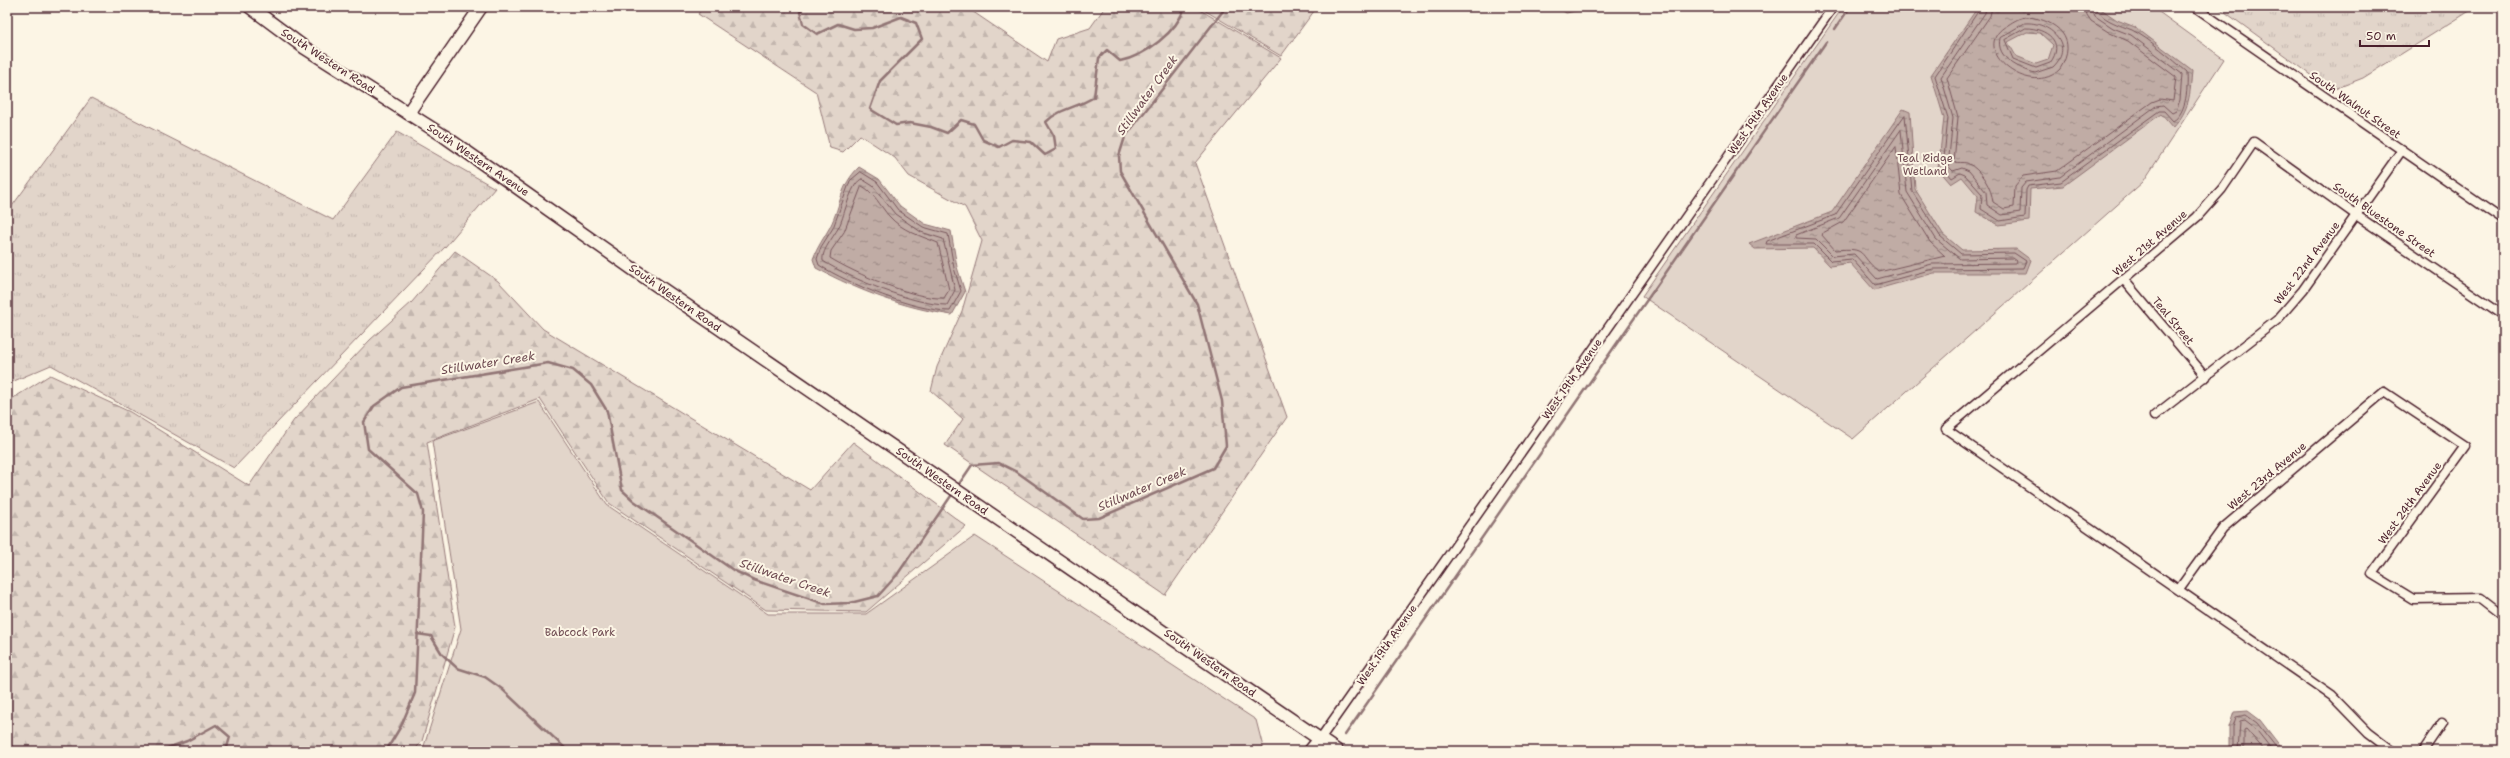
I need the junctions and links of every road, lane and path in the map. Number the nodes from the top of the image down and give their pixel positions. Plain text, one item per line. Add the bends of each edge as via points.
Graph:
1 (250, 7) edge
2 (481, 7) edge
3 (1833, 7) edge
4 (2195, 7) edge
5 (408, 113) junction
6 (2254, 142) joint
7 (2402, 150) junction
8 (548, 208) joint
9 (2356, 215) junction
10 (2503, 220) edge
11 (2124, 280) junction
12 (2503, 315) edge
13 (2206, 377) junction
14 (2384, 392) joint
15 (2154, 416) dead end
16 (2179, 589) junction
17 (2503, 615) edge
18 (2442, 723) dead end
19 (1320, 738) junction
20 (1310, 751) edge
21 (1338, 751) edge
22 (2392, 751) edge
23 (2423, 751) edge

1 - 5 main road, South Western Road via 305,48
2 - 5 main road
3 - 19 street, West 19th Avenue
4 - 7 street, South Walnut Street
5 - 8 main road, South Western Avenue
6 - 9 street, South Bluestone Street
6 - 11 street, West 21st Avenue via 2222,189 2197,217
7 - 9 street, West 22nd Avenue
7 - 10 street, South Walnut Street
8 - 19 main road, South Western Road via 991,515
9 - 12 street, South Bluestone Street
9 - 13 street, West 22nd Avenue via 2303,290 2277,320
11 - 13 street, Teal Street
11 - 16 street, West 21st Avenue via 1946,429
13 - 15 street, West 22nd Avenue
14 - 16 street, West 23rd Avenue via 2223,528
14 - 17 street, West 24th Avenue via 2465,446 2372,574 2413,599 2481,598
16 - 22 street via 2332,696 2368,732
18 - 23 street
19 - 20 main road, West 19th Avenue
19 - 21 main road, South Western Road

